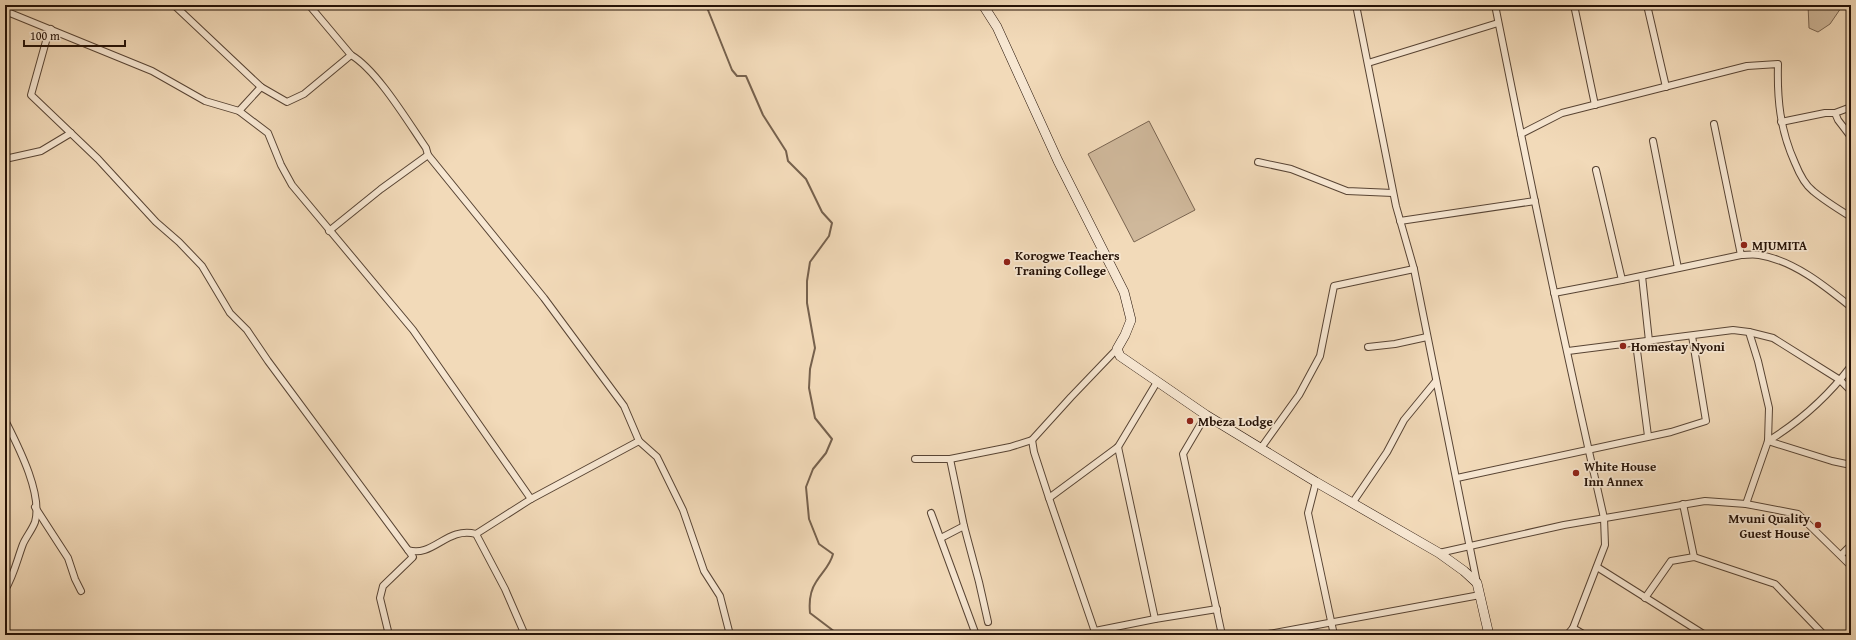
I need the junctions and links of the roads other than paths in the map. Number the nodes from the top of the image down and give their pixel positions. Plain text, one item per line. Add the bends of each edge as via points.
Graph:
1 (174, 5) edge
2 (309, 5) edge
3 (983, 5) edge
4 (1356, 5) edge
5 (1495, 5) edge
6 (1574, 5) edge
7 (1647, 5) edge
8 (5, 11) edge
9 (1498, 23) junction
10 (51, 29) junction
11 (352, 55) junction
12 (1368, 63) junction
13 (261, 87) junction
14 (1666, 87) junction
15 (1595, 105) junction
16 (1851, 107) edge
17 (238, 111) junction
18 (1835, 113) junction
19 (1781, 122) junction
20 (1714, 124) dead end
21 (71, 133) junction
22 (1521, 134) junction
23 (1851, 137) edge
24 (1653, 141) dead end
25 (428, 155) junction
26 (5, 159) edge
27 (1258, 162) dead end
28 (1596, 170) dead end
29 (1393, 193) junction
30 (1535, 201) junction
31 (1851, 217) edge
32 (1400, 221) junction
33 (329, 231) junction
34 (1740, 255) junction
35 (1678, 268) junction
36 (1414, 270) junction
37 (1642, 276) junction
38 (1622, 280) junction
39 (1554, 293) junction
40 (1851, 307) edge
41 (1749, 332) junction
42 (1692, 336) junction
43 (1427, 337) junction
44 (1649, 341) junction
45 (1636, 343) junction
46 (1368, 347) dead end
47 (1117, 349) junction
48 (1568, 351) junction
49 (1851, 366) edge
50 (1436, 380) junction
51 (1840, 380) junction
52 (1157, 382) junction
53 (1851, 391) edge
54 (1206, 415) junction
55 (5, 420) edge
56 (1648, 436) junction
57 (1032, 440) junction
58 (639, 441) junction
59 (1768, 441) junction
60 (1118, 447) junction
61 (1261, 448) junction
62 (1588, 449) junction
63 (915, 459) dead end
64 (950, 459) junction
65 (1851, 465) edge
66 (1457, 478) junction
67 (1316, 482) junction
68 (1049, 498) junction
69 (531, 499) junction
70 (1353, 502) junction
71 (1683, 504) junction
72 (1746, 504) junction
73 (35, 507) junction
74 (931, 513) dead end
75 (1604, 518) junction
76 (964, 526) junction
77 (476, 534) junction
78 (941, 538) junction
79 (1470, 546) junction
80 (1851, 546) edge
81 (408, 550) junction
82 (1439, 553) junction
83 (1841, 555) junction
84 (1694, 556) junction
85 (1851, 566) edge
86 (1597, 567) junction
87 (1477, 583) junction
88 (5, 590) edge
89 (81, 591) dead end
90 (1480, 595) junction
91 (1645, 598) junction
92 (1217, 609) junction
93 (1155, 619) junction
94 (988, 622) dead end
95 (1332, 623) junction
96 (1573, 628) junction
97 (1096, 633) edge
98 (389, 635) edge
99 (525, 635) edge
100 (730, 635) edge
101 (976, 635) edge
102 (1222, 635) edge
103 (1263, 635) edge
104 (1334, 635) edge
105 (1489, 635) edge
106 (1567, 635) edge
107 (1584, 635) edge
108 (1705, 635) edge
109 (1824, 635) edge

1 - 13 street
2 - 11 street
3 - 47 street via 997,27 1058,161 1124,292 1131,320
4 - 12 street
5 - 9 street
6 - 15 street
7 - 14 street
8 - 10 street
9 - 12 street
9 - 22 street
10 - 17 street via 152,71 205,101
10 - 21 street via 31,95
11 - 13 street via 304,94 287,102
11 - 25 street via 376,78 426,148
12 - 29 street
13 - 17 street
14 - 15 street
14 - 19 street via 1747,66 1778,64 1777,93
15 - 22 street via 1562,113
16 - 18 street
17 - 33 street via 268,133 281,166 292,185
18 - 19 street
18 - 23 street
19 - 31 street via 1800,175 1812,190
20 - 34 street
21 - 26 street via 41,151
21 - 81 street via 202,266 230,314 248,330 268,361
22 - 30 street
24 - 35 street
25 - 33 street
25 - 58 street via 544,298 624,406
27 - 29 street via 1291,170 1347,191
28 - 38 street
29 - 32 street
30 - 32 street
30 - 39 street
32 - 36 street
33 - 69 street via 413,330
34 - 35 street
34 - 40 street via 1759,255 1778,260 1818,281
35 - 37 street
36 - 43 street
36 - 61 street via 1334,286 1320,356 1299,395
37 - 38 street
37 - 44 street
38 - 39 street
39 - 48 street
41 - 42 street via 1733,330
41 - 51 street via 1773,338
41 - 59 street via 1769,408
42 - 44 street
42 - 56 street via 1706,421
43 - 46 street
43 - 50 street
44 - 45 street
45 - 48 street
45 - 56 street
47 - 52 street via 1125,361
47 - 57 street
48 - 62 street
49 - 51 street
50 - 66 street
50 - 70 street via 1404,420 1387,452
51 - 53 street
51 - 59 street via 1802,416
52 - 54 street
52 - 60 street
54 - 61 street
54 - 92 street via 1183,454
55 - 73 street via 36,494
56 - 62 street
57 - 64 street
57 - 68 street
58 - 69 street
58 - 100 street via 657,458 683,510 704,571 720,596
59 - 65 street
59 - 72 street
60 - 68 street
60 - 93 street
61 - 67 street
62 - 66 street
62 - 75 street
63 - 64 street
64 - 76 street
66 - 79 street
67 - 70 street
67 - 95 street via 1308,513
68 - 97 street
69 - 77 street
70 - 82 street
71 - 72 street via 1705,501
71 - 75 street
71 - 84 street
72 - 83 street via 1798,514
73 - 88 street via 35,522 24,543 13,578
73 - 89 street via 68,558
74 - 78 street
75 - 79 street
75 - 86 street via 1605,545
76 - 78 street
76 - 94 street
77 - 81 street via 467,531 456,533 423,550
77 - 99 street via 505,589
78 - 101 street
79 - 82 street
79 - 87 street
80 - 83 street
81 - 98 street via 413,557 383,586 380,598
82 - 87 street
83 - 85 street
84 - 91 street via 1671,561
84 - 109 street via 1775,584
86 - 91 street
86 - 96 street
87 - 90 street
90 - 95 street
90 - 105 street
91 - 108 street
92 - 93 street
92 - 102 street
93 - 97 street
95 - 103 street
95 - 104 street
96 - 106 street
96 - 107 street

